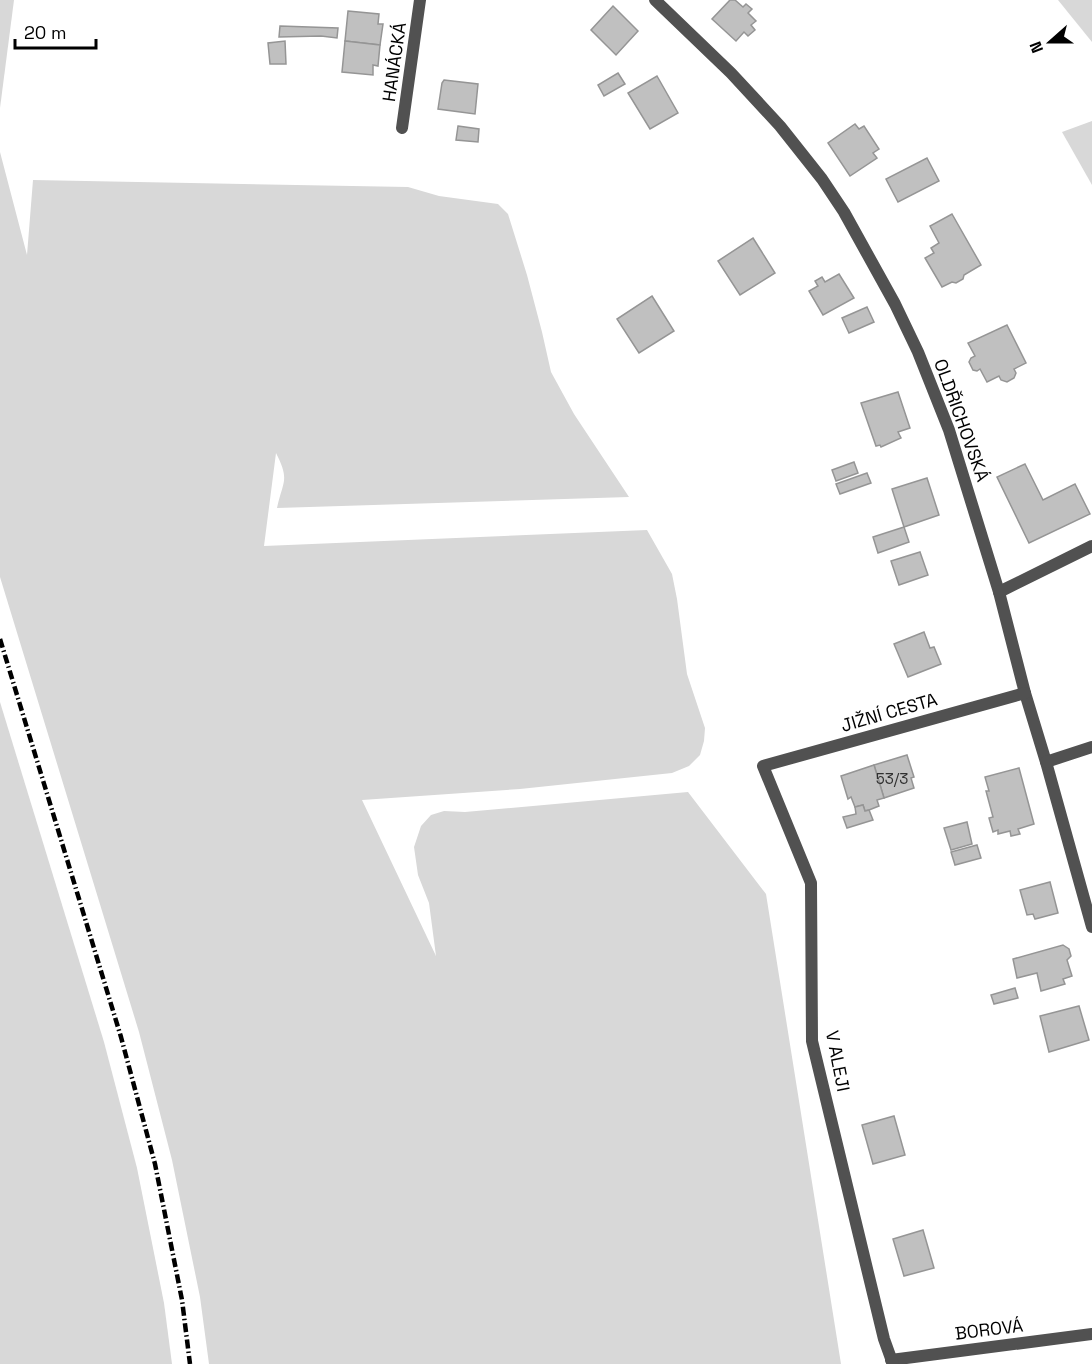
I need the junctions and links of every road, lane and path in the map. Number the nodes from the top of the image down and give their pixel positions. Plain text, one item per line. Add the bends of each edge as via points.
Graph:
1 (420, 0) edge
2 (655, 0) edge
3 (402, 128) dead end
4 (1092, 546) edge
5 (999, 592) junction
6 (1025, 693) junction
7 (1092, 747) edge
8 (1046, 762) junction
9 (763, 766) joint
10 (1090, 908) edge
11 (1092, 927) edge
12 (1092, 1334) edge
13 (892, 1362) edge

1 - 3 street, HANÁCKÁ
2 - 5 street, OLDŘICHOVSKÁ via 780,126 844,212 918,352 949,430
4 - 5 street
5 - 6 street, OLDŘICHOVSKÁ
6 - 8 street, OLDŘICHOVSKÁ
6 - 9 street, JIŽNÍ CESTA
7 - 8 street
8 - 10 street, OLDŘICHOVSKÁ
9 - 13 street, V ALEJI via 811,883 812,1041
10 - 11 street, OLDŘICHOVSKÁ
12 - 13 street, BOROVÁ

